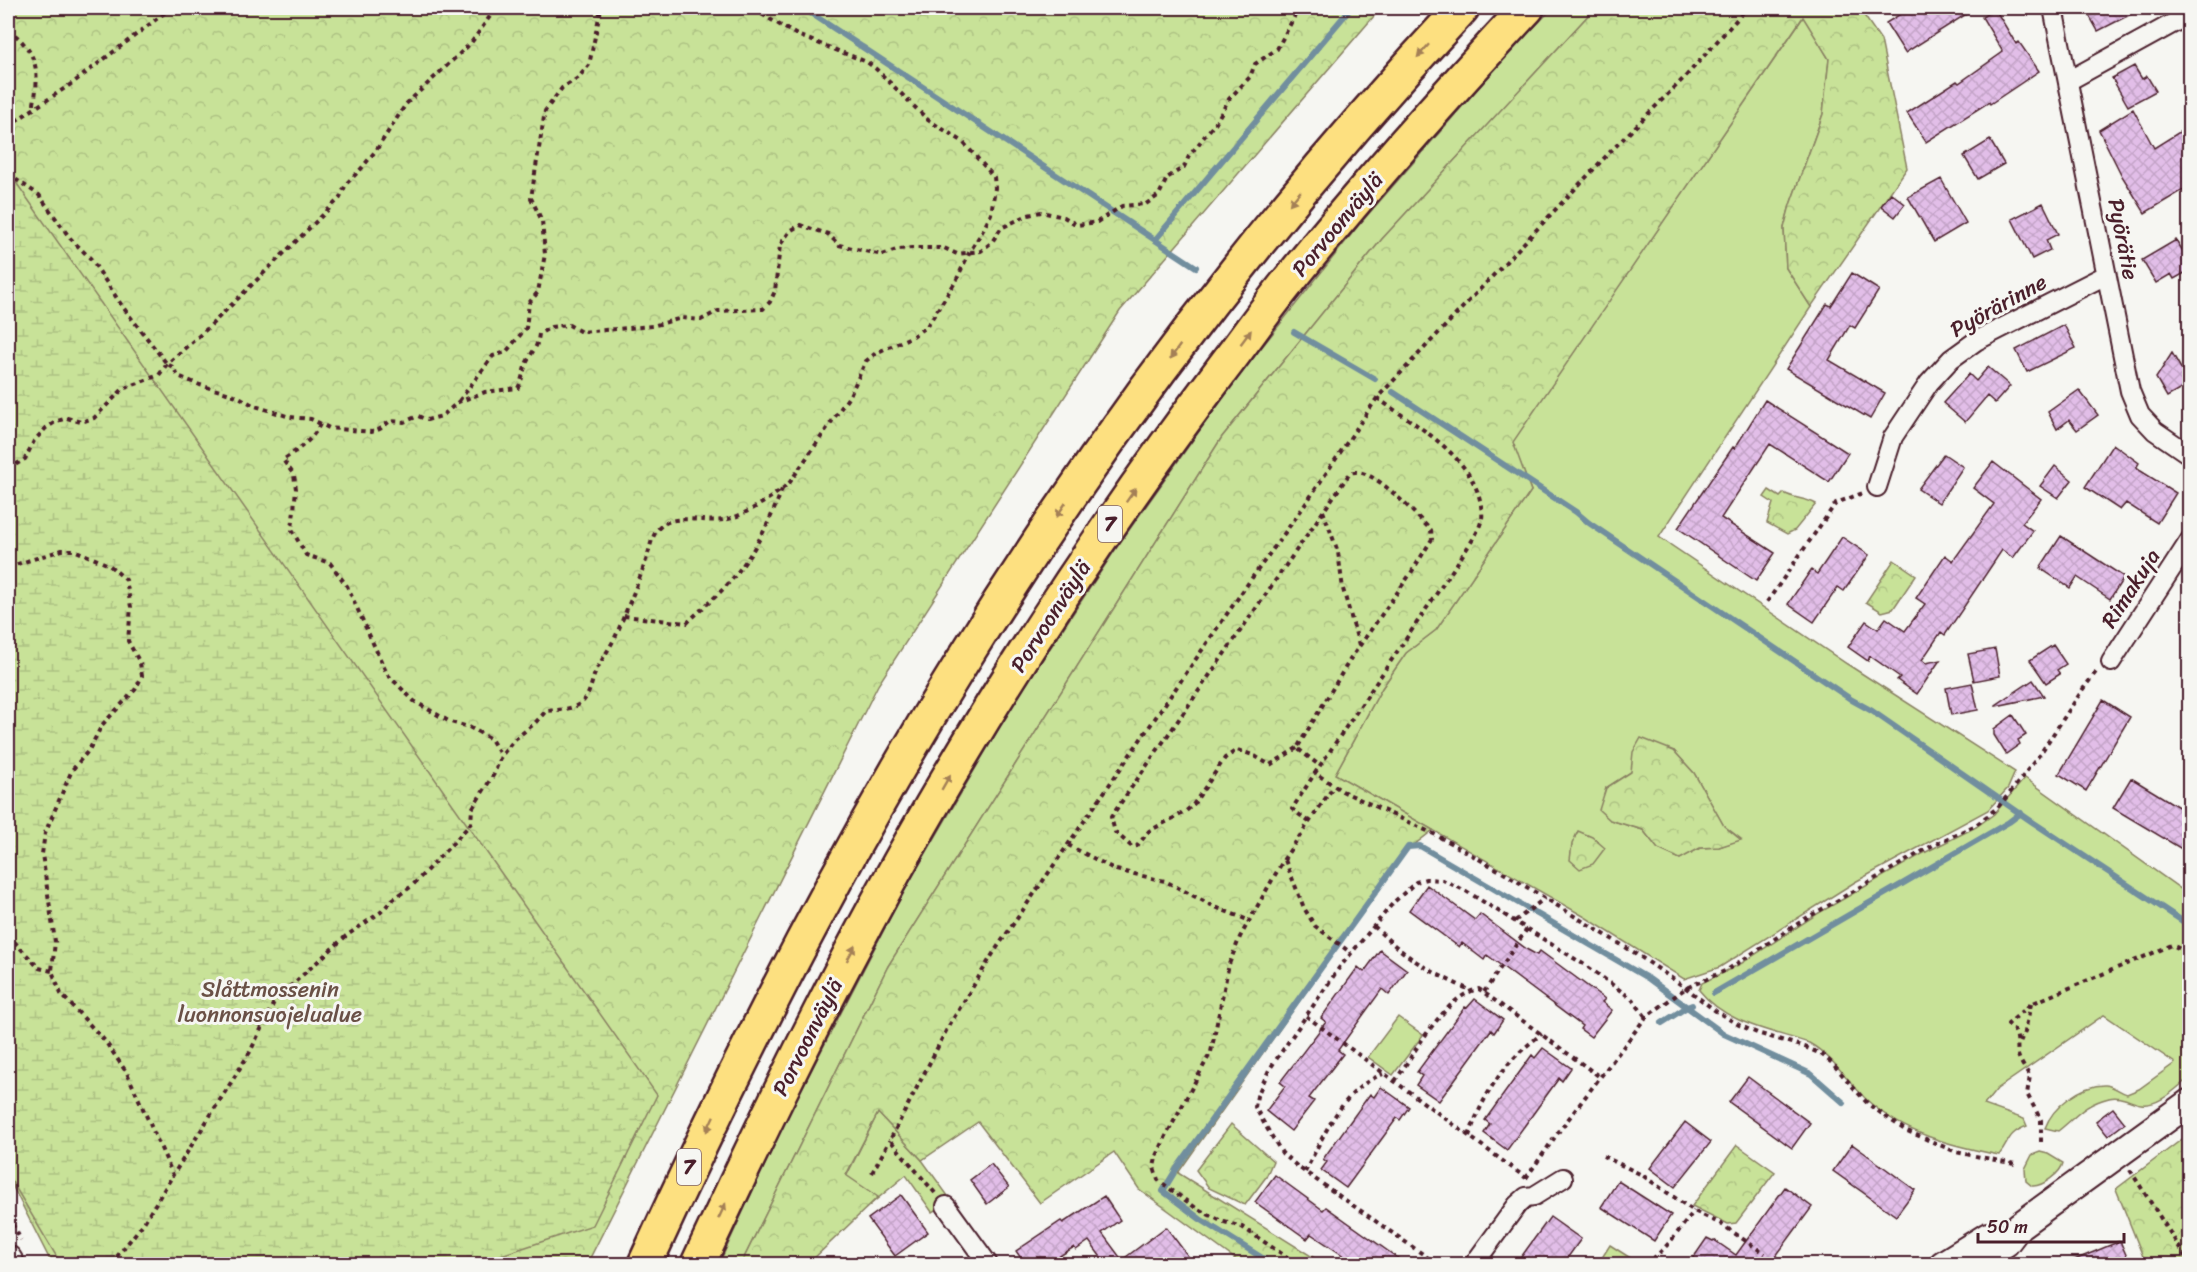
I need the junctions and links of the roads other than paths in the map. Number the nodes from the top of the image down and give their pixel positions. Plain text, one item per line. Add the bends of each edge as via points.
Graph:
1 (1462, 8) edge
2 (1527, 8) edge
3 (2053, 8) edge
4 (2190, 14) edge
5 (2068, 81) junction
6 (2106, 274) junction
7 (2190, 456) edge
8 (1877, 488) road end
9 (2190, 540) edge
10 (2111, 662) road end
11 (2190, 1102) edge
12 (1563, 1178) dead end
13 (946, 1206) road end
14 (2019, 1226) junction
15 (8, 1259) edge
16 (11, 1264) edge
17 (645, 1264) edge
18 (698, 1264) edge
19 (988, 1264) edge
20 (1474, 1264) edge
21 (1943, 1264) edge
22 (1973, 1264) edge

1 -> 17 highway, 7 via 1254,247 1076,489 1006,592 911,746 785,973
18 -> 2 highway, Porvoonväylä / 7 via 776,1098 874,908 946,780 1049,616 1182,423 1291,278 1435,108
3 - 5 street, Pyörätie
4 - 5 street
5 - 6 street, Pyörätie
6 - 7 street, Pyörätie via 2130,390 2140,415
6 - 8 street, Pyörärinne via 1976,341 1951,359 1929,383 1893,437
9 - 10 street, Rimakuja
11 - 14 main road
12 - 20 street via 1526,1197
13 - 19 street
14 - 21 main road via 1996,1230
14 - 22 main road via 2006,1243
15 - 16 main road

